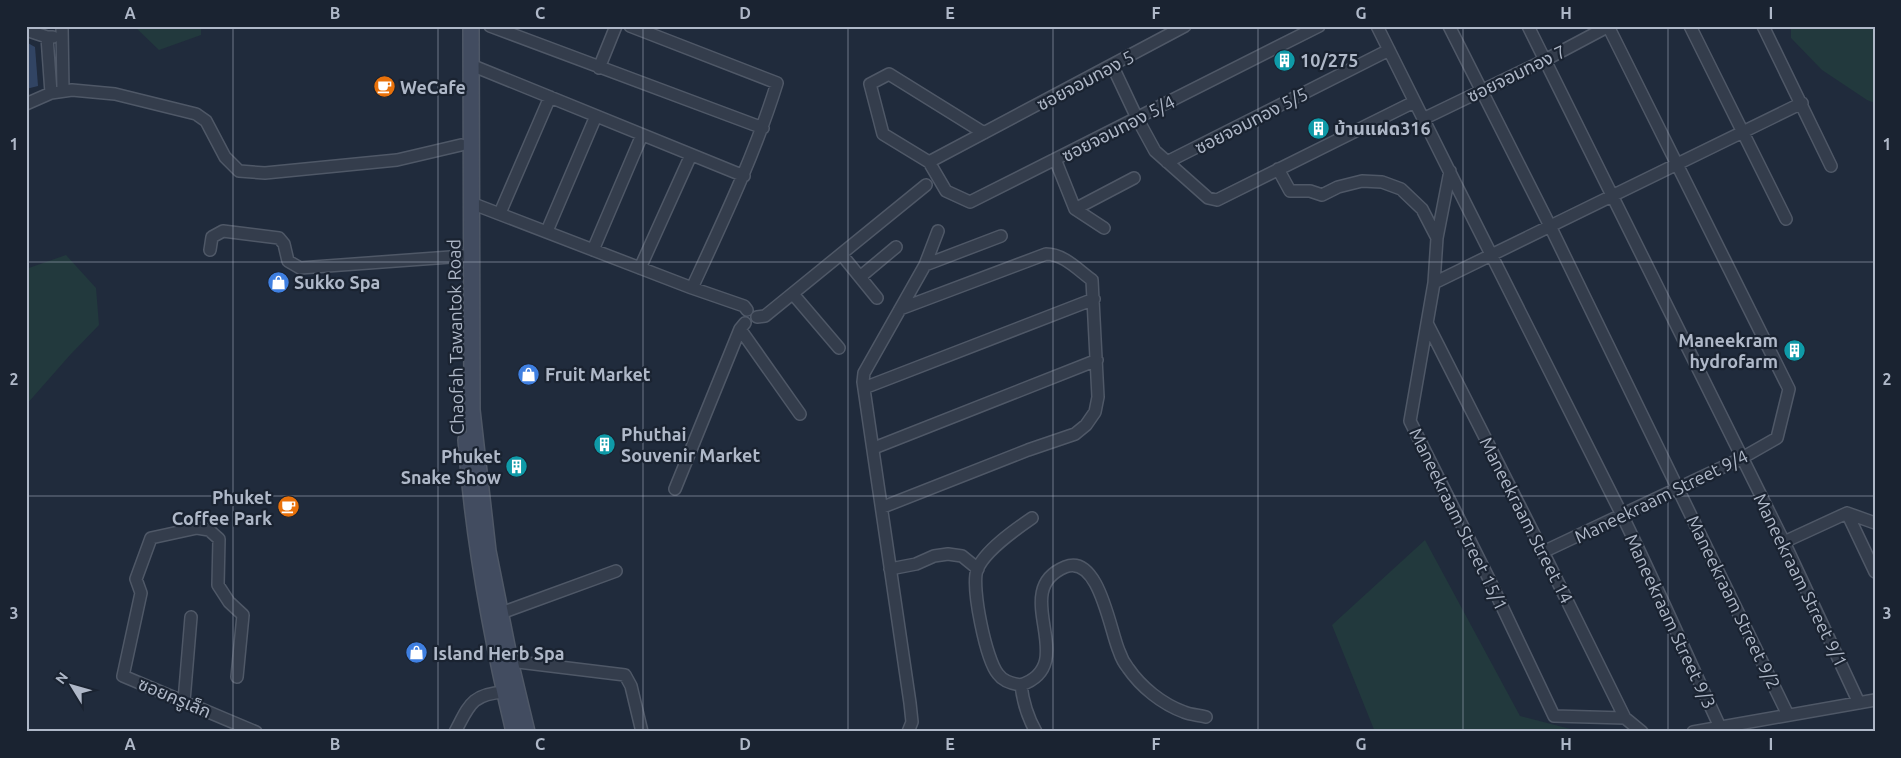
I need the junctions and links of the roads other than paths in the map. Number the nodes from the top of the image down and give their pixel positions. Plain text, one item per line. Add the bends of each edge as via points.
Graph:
1 (460, 26) edge
2 (471, 26) edge
3 (490, 26) edge
4 (616, 26) edge
5 (630, 26) edge
6 (1186, 26) edge
7 (1319, 26) edge
8 (1377, 26) edge
9 (1449, 26) edge
10 (1528, 26) edge
11 (1608, 26) edge
12 (1690, 26) edge
13 (1763, 26) edge
14 (26, 30) edge
15 (62, 32) edge
16 (47, 37) junction
17 (1389, 50) junction
18 (1545, 60) junction
19 (471, 65) junction
20 (1112, 65) junction
21 (599, 68) junction
22 (62, 90) junction
23 (1481, 90) junction
24 (50, 93) junction
25 (550, 97) junction
26 (1414, 102) junction
27 (1802, 103) junction
28 (26, 104) edge
29 (596, 116) junction
30 (1137, 118) junction
31 (1423, 119) junction
32 (763, 128) junction
33 (1742, 132) junction
34 (984, 133) junction
35 (642, 135) junction
36 (461, 145) junction
37 (691, 155) junction
38 (1055, 159) junction
39 (929, 162) junction
40 (1168, 162) junction
41 (1676, 165) junction
42 (1831, 166) dead end
43 (1278, 169) junction
44 (1450, 171) junction
45 (744, 176) junction
46 (1134, 178) dead end
47 (926, 185) dead end
48 (1612, 196) junction
49 (471, 203) junction
50 (1075, 209) junction
51 (500, 213) junction
52 (1786, 219) dead end
53 (1550, 226) junction
54 (1104, 228) dead end
55 (547, 231) junction
56 (938, 231) dead end
57 (1001, 236) dead end
58 (1438, 238) junction
59 (896, 247) dead end
60 (210, 250) dead end
61 (593, 250) junction
62 (842, 255) junction
63 (464, 256) junction
64 (1490, 256) junction
65 (925, 265) junction
66 (640, 268) junction
67 (860, 277) junction
68 (1434, 283) junction
69 (692, 288) junction
70 (793, 294) junction
71 (878, 298) dead end
72 (1094, 298) junction
73 (900, 309) junction
74 (746, 310) junction
75 (758, 317) junction
76 (1427, 323) junction
77 (743, 326) junction
78 (839, 348) dead end
79 (1097, 360) junction
80 (864, 388) junction
81 (800, 414) dead end
82 (874, 448) junction
83 (1742, 458) junction
84 (1679, 488) junction
85 (675, 489) dead end
86 (883, 507) junction
87 (1847, 513) junction
88 (1622, 515) junction
89 (1032, 518) dead end
90 (1875, 523) edge
91 (1784, 542) junction
92 (1543, 552) junction
93 (890, 569) junction
94 (978, 569) junction
95 (616, 571) dead end
96 (1875, 572) edge
97 (495, 616) junction
98 (191, 617) dead end
99 (504, 662) junction
100 (237, 677) dead end
101 (1021, 685) junction
102 (504, 692) junction
103 (1875, 700) edge
104 (184, 701) junction
105 (1859, 702) junction
106 (1788, 715) junction
107 (1206, 717) dead end
108 (1625, 718) junction
109 (1720, 727) junction
110 (256, 732) edge
111 (455, 732) edge
112 (514, 732) edge
113 (527, 732) edge
114 (642, 732) edge
115 (908, 732) edge
116 (1036, 732) edge
117 (1642, 732) edge
118 (1693, 732) edge

1 - 36 main road, Chaofah Tawantok Road
2 - 19 main road, Chaofah Tawantok Road
3 - 21 street
4 - 21 street
5 - 32 street via 777,83
6 - 20 street, ซอยจอมทอง 5
7 - 30 street, ซอยจอมทอง 5/4
8 - 17 street
9 - 23 street, Maneekraam Street 9/2
10 - 18 street, Maneekraam Street 9/1
11 - 18 street, ซอยจอมทอง 7
11 - 41 street, Maneekraam Street 9/4
12 - 33 street
13 - 27 street
14 - 16 street
15 - 16 street
15 - 22 street
16 - 24 street
17 - 26 street
17 - 40 street, ซอยจอมทอง 5/5
18 - 23 street, ซอยจอมทอง 7
18 - 48 street, Maneekraam Street 9/1
19 - 25 street
19 - 49 main road, Chaofah Tawantok Road
20 - 30 street
20 - 34 street, ซอยจอมทอง 5
21 - 32 street
22 - 24 street
22 - 36 street via 115,94 196,114 206,121 225,158 239,171 265,173 397,160
23 - 31 street, ซอยจอมทอง 7
23 - 53 street, Maneekraam Street 9/2
24 - 28 street
25 - 29 street
25 - 51 street
26 - 31 street
26 - 43 street
27 - 33 street
27 - 42 street
29 - 35 street
29 - 55 street
30 - 38 street, ซอยจอมทอง 5/4
30 - 40 street via 1155,151
31 - 44 street
32 - 45 street
33 - 41 street
33 - 52 street
34 - 39 street, ซอยจอมทอง 5
34 - 39 street via 889,74 870,84 883,134
35 - 37 street
35 - 61 street
36 - 63 main road, Chaofah Tawantok Road
37 - 45 street
37 - 66 street
38 - 39 street, ซอยจอมทอง 5/4 via 970,202 946,191
38 - 50 street
40 - 43 street via 1208,198 1217,200
41 - 48 street
41 - 83 street, Maneekraam Street 9/4 via 1789,389 1777,438
43 - 58 street via 1290,191 1322,195 1362,181 1382,182 1400,189 1422,209
44 - 58 street, Maneekraam Street 15/1
44 - 64 street
45 - 69 street
46 - 50 street
47 - 62 street
48 - 53 street
48 - 83 street, Maneekraam Street 9/1
49 - 51 street
49 - 97 main road, Chaofah Tawantok Road via 472,410
50 - 54 street
51 - 55 street
53 - 64 street
53 - 84 street, Maneekraam Street 9/2
55 - 61 street
56 - 65 street
57 - 65 street
58 - 68 street, Maneekraam Street 15/1
59 - 67 street
60 - 63 street via 212,237 223,231 279,238 288,261 300,268
61 - 66 street
62 - 67 street
62 - 70 street
63 - 97 main road, Chaofah Tawantok Road via 466,439 470,494
64 - 68 street
64 - 88 street
65 - 73 street
66 - 69 street
67 - 71 street
68 - 76 street, Maneekraam Street 15/1
69 - 74 street via 744,306
70 - 75 street via 765,316
70 - 78 street
72 - 73 street via 1092,280 1070,263 1054,254 1046,254
72 - 79 street
72 - 80 street
73 - 80 street via 864,373
74 - 75 street via 753,310
74 - 77 street via 742,316
75 - 77 street via 753,324
76 - 92 street, Maneekraam Street 14
76 - 108 street, Maneekraam Street 15/1 via 1410,421 1554,716
77 - 81 street
77 - 85 street
79 - 82 street
79 - 86 street via 1095,412 1075,434
80 - 82 street
82 - 86 street
83 - 84 street, Maneekraam Street 9/4
83 - 91 street, Maneekraam Street 9/1
84 - 88 street, Maneekraam Street 9/4
84 - 106 street, Maneekraam Street 9/2
86 - 93 street
87 - 90 street
87 - 91 street
87 - 96 street
88 - 92 street, Maneekraam Street 9/4
88 - 109 street, Maneekraam Street 9/3
89 - 94 street via 1008,535
91 - 105 street, Maneekraam Street 9/1
92 - 108 street, Maneekraam Street 14
93 - 94 street via 948,554 962,556
93 - 115 street via 910,703 912,722
94 - 101 street via 976,591 991,664 1006,681
95 - 97 street
97 - 99 main road, Chaofah Tawantok Road
98 - 104 street
99 - 102 main road, Chaofah Tawantok Road
99 - 113 main road, Chaofah Tawantok Road
99 - 114 street via 625,675 631,686
100 - 104 street, ซอยครูเล็ก via 243,615 218,585 219,539 209,530 197,528 151,538 136,578 141,593 123,676
101 - 107 street via 1037,677 1045,667 1047,654 1040,599 1045,585 1065,567 1075,565 1084,568 1099,589 1119,652 1128,669 1159,699 1184,712
101 - 116 street via 1022,701
102 - 111 street via 490,693 471,703
102 - 112 main road, Chaofah Tawantok Road
103 - 105 street
104 - 110 street, ซอยครูเล็ก
105 - 106 street
106 - 109 street
108 - 117 street
109 - 118 street

